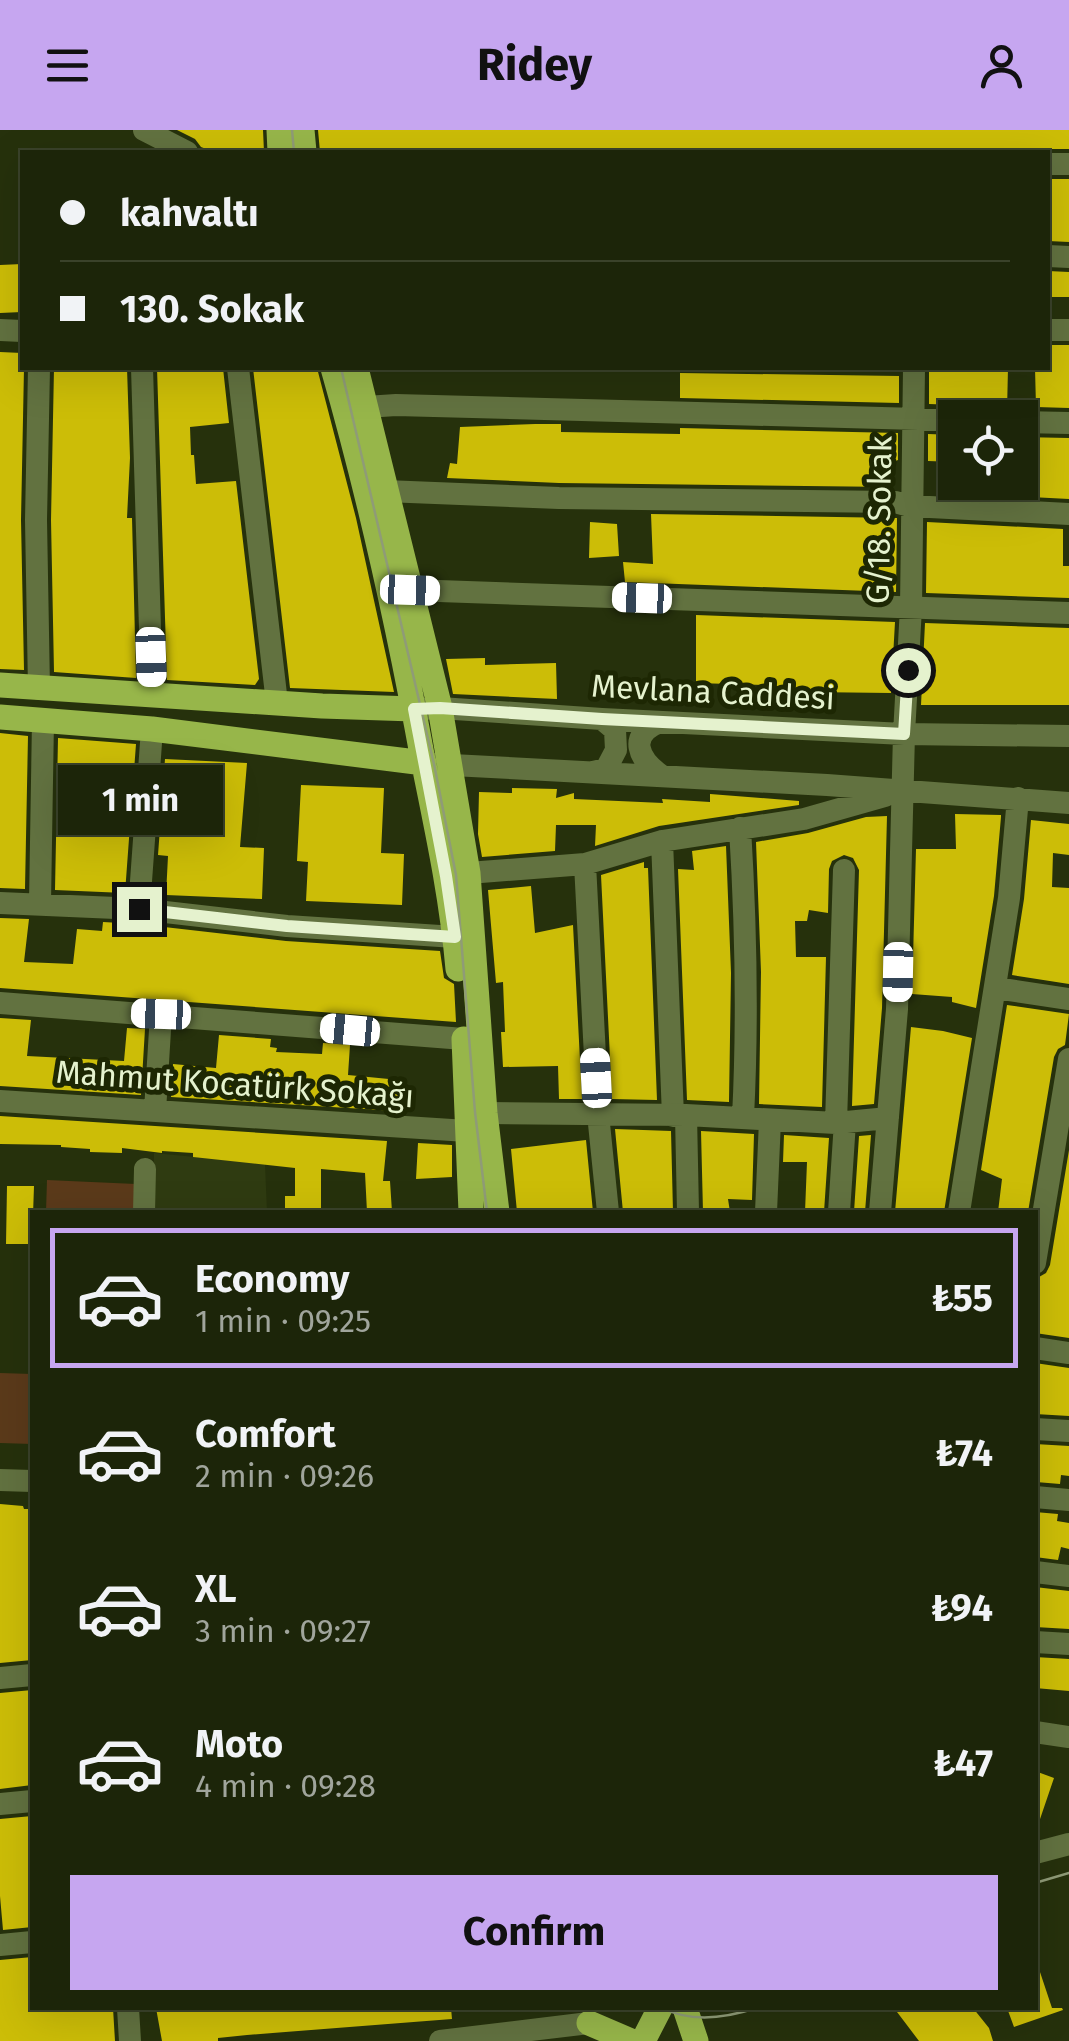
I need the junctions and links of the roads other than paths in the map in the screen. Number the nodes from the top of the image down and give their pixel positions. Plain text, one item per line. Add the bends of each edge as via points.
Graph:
1 (144, 130) edge
2 (184, 150) edge
3 (39, 370) edge
4 (142, 370) edge
5 (238, 370) edge
6 (334, 370) edge
7 (356, 370) edge
8 (914, 370) edge
9 (366, 408) junction
10 (912, 419) junction
11 (938, 420) edge
12 (1038, 422) edge
13 (1069, 423) edge
14 (385, 491) junction
15 (910, 506) junction
16 (1069, 514) edge
17 (410, 590) junction
18 (911, 607) junction
19 (1069, 613) edge
20 (0, 686) edge
21 (39, 689) junction
22 (152, 694) junction
23 (278, 703) junction
24 (427, 708) junction
25 (0, 717) edge
26 (602, 719) junction
27 (43, 720) junction
28 (660, 722) junction
29 (152, 729) junction
30 (904, 734) junction
31 (1069, 736) edge
32 (437, 764) junction
33 (593, 772) junction
34 (662, 776) junction
35 (902, 790) junction
36 (1018, 798) junction
37 (1069, 802) edge
38 (740, 828) junction
39 (662, 841) junction
40 (585, 864) junction
41 (844, 870) dead end
42 (468, 873) junction
43 (0, 903) edge
44 (40, 903) junction
45 (139, 909) junction
46 (455, 937) junction
47 (996, 988) junction
48 (1069, 998) edge
49 (0, 1003) edge
50 (161, 1014) junction
51 (464, 1040) junction
52 (1067, 1074) edge
53 (0, 1101) edge
54 (155, 1111) junction
55 (485, 1112) junction
56 (598, 1114) junction
57 (680, 1116) junction
58 (742, 1117) junction
59 (888, 1118) junction
60 (770, 1120) junction
61 (841, 1122) junction
62 (466, 1131) junction
63 (145, 1169) dead end
64 (144, 1210) edge
65 (471, 1210) edge
66 (497, 1210) edge
67 (608, 1210) edge
68 (688, 1210) edge
69 (766, 1210) edge
70 (840, 1210) edge
71 (880, 1210) edge
72 (959, 1210) edge
73 (1038, 1246) edge
74 (1038, 1348) edge
75 (1069, 1353) edge
76 (1038, 1429) edge
77 (1069, 1432) edge
78 (0, 1480) edge
79 (30, 1481) edge
80 (1038, 1497) edge
81 (1069, 1500) edge
82 (1038, 1572) edge
83 (1069, 1576) edge
84 (1038, 1642) edge
85 (1069, 1644) edge
86 (30, 1675) edge
87 (0, 1678) edge
88 (1038, 1732) edge
89 (1069, 1736) edge
90 (30, 1801) edge
91 (0, 1804) edge
92 (1069, 1844) edge
93 (1038, 1852) edge
94 (30, 1942) edge
95 (0, 1945) edge
96 (128, 2010) edge
97 (659, 2010) edge
98 (686, 2010) edge
99 (589, 2024) edge
100 (130, 2041) edge
101 (440, 2041) edge
102 (631, 2041) edge
103 (642, 2041) edge
104 (696, 2041) edge

1 - 2 street
3 - 21 street
4 - 22 street
5 - 23 street
6 - 24 main road via 390,595
7 - 9 main road
8 - 10 street, G/18. Sokak
9 - 10 street
9 - 14 main road
10 - 11 street
10 - 15 street, G/18. Sokak
12 - 13 street
14 - 15 street
14 - 17 main road
15 - 16 street
15 - 18 street, G/18. Sokak
17 - 18 street
17 - 24 main road
18 - 19 street
18 - 30 street, G/18. Sokak
20 - 21 main road
21 - 22 main road
22 - 23 main road
23 - 24 main road
24 - 26 street, Mevlana Caddesi
24 - 32 main road
25 - 27 main road
26 - 28 street, Mevlana Caddesi
26 - 33 street via 615,730 616,750 606,769
27 - 29 main road
27 - 44 street
28 - 30 street, Mevlana Caddesi
28 - 34 street via 649,726 639,745 644,761
29 - 32 main road
29 - 45 street
30 - 31 street, Mevlana Caddesi
30 - 35 street, G/18. Sokak
32 - 33 street
32 - 42 main road
32 - 46 main road
33 - 34 street
34 - 35 street
35 - 36 street
35 - 38 street via 804,819
35 - 59 street, G/18. Sokak
36 - 37 street
36 - 47 street
38 - 39 street
38 - 58 street via 746,919
39 - 40 street
39 - 57 street
40 - 42 street
40 - 56 street
41 - 61 street
42 - 55 main road
43 - 44 street
44 - 45 street
45 - 46 street
46 - 51 main road
47 - 48 street
47 - 72 street
49 - 50 street
50 - 51 street
50 - 54 street
51 - 62 main road
52 - 73 street
53 - 54 street, Mahmut Kocatürk Sokağı
54 - 62 street, Mahmut Kocatürk Sokağı
55 - 56 street
55 - 66 main road
56 - 57 street
56 - 67 street
57 - 58 street
57 - 68 street
58 - 60 street
59 - 61 street
59 - 71 street, G/18. Sokak
60 - 61 street
60 - 69 street
61 - 70 street
62 - 65 main road
63 - 64 street
74 - 75 street
76 - 77 street
78 - 79 street
80 - 81 street
82 - 83 street
84 - 85 street
86 - 87 street
88 - 89 street
90 - 91 street
92 - 93 street
94 - 95 street
96 - 100 street
97 - 103 main road
98 - 104 main road
99 - 101 street
99 - 102 main road

